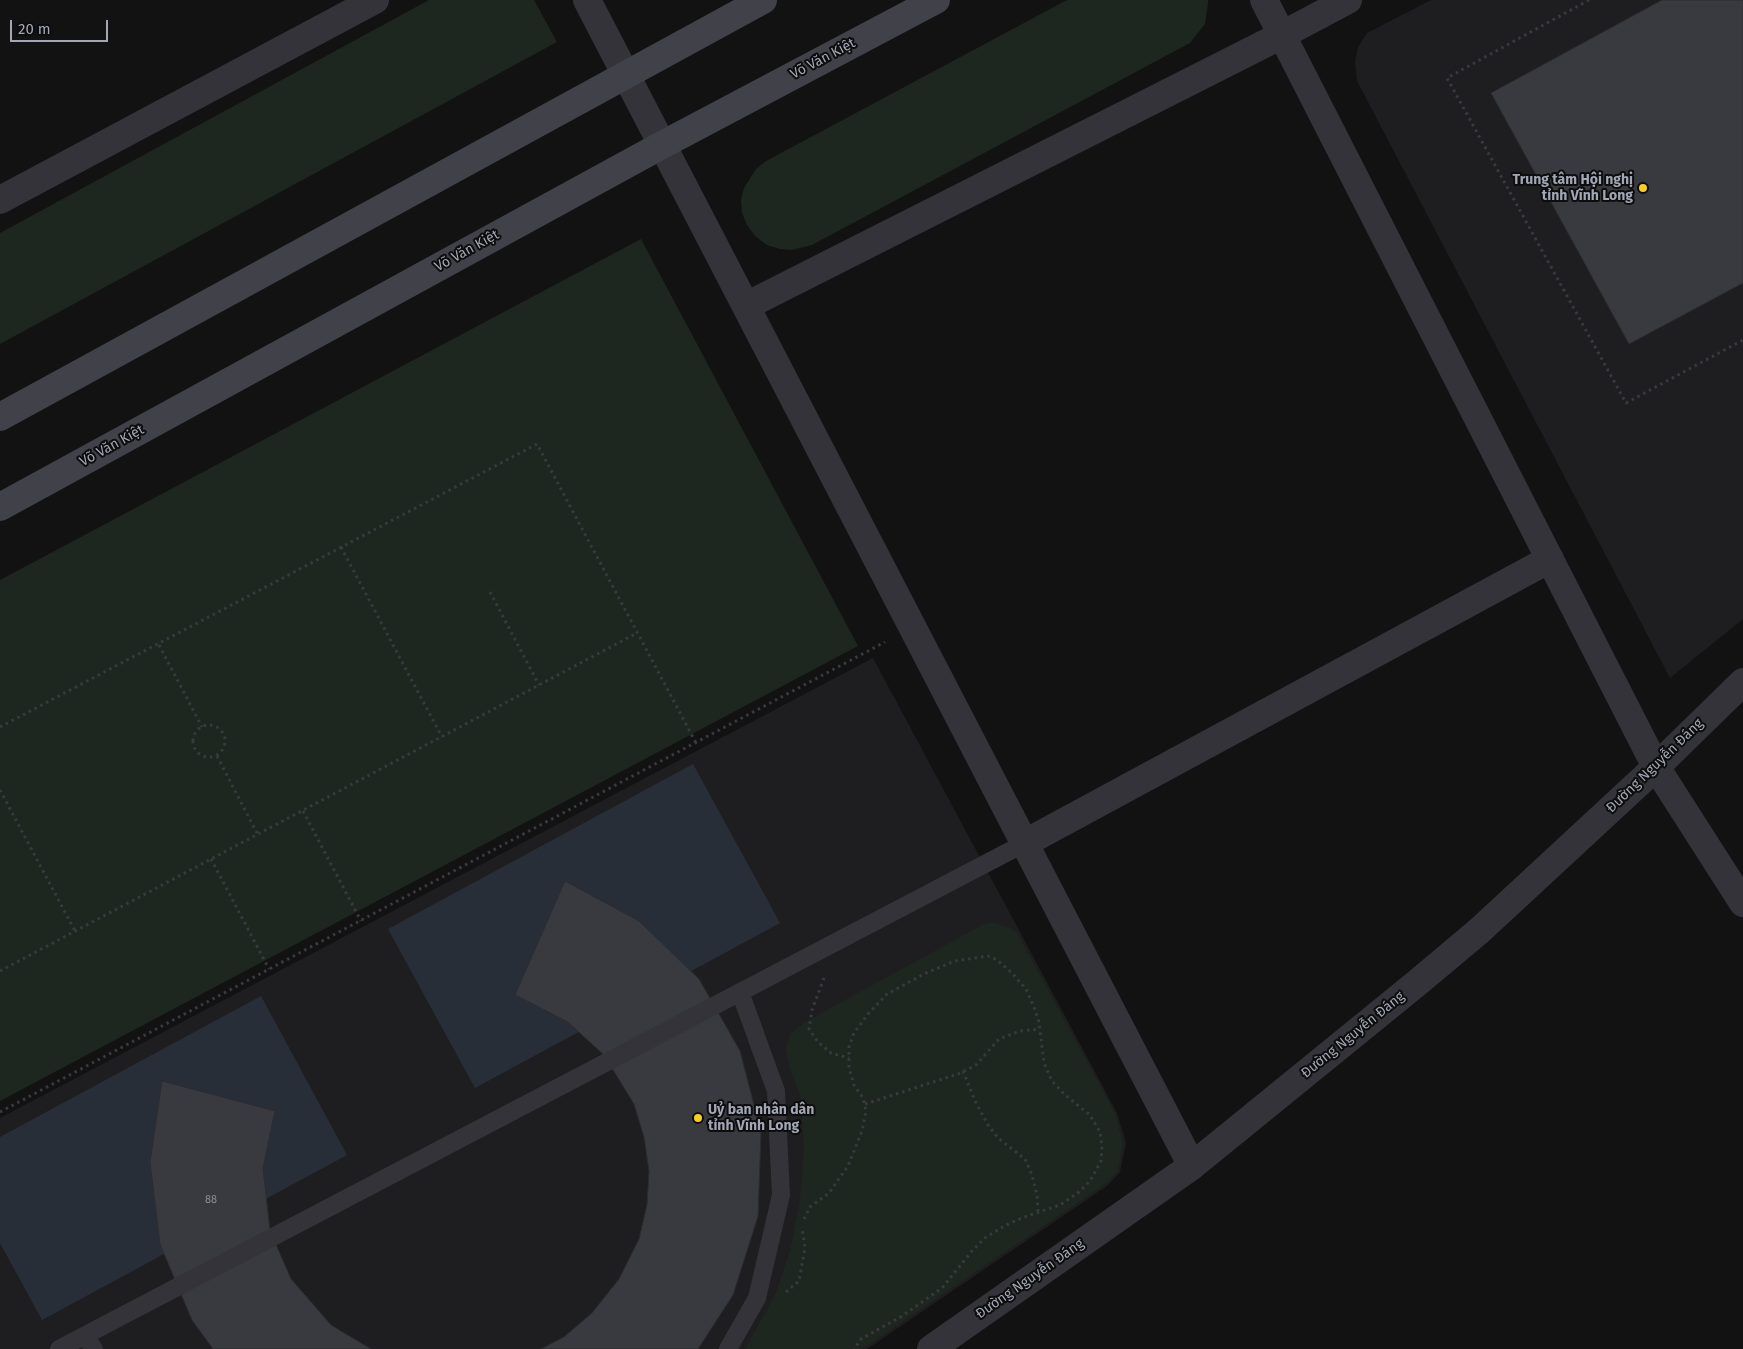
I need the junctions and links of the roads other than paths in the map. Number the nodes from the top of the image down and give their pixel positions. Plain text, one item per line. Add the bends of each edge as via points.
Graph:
1 (375, 0) edge
2 (587, 0) edge
3 (763, 0) edge
4 (936, 0) edge
5 (1264, 0) edge
6 (1348, 0) edge
7 (1282, 35) junction
8 (625, 75) junction
9 (662, 145) junction
10 (0, 200) edge
11 (746, 306) junction
12 (0, 417) edge
13 (0, 507) edge
14 (1550, 559) junction
15 (1743, 682) edge
16 (1656, 767) junction
17 (1024, 843) junction
18 (1743, 903) edge
19 (740, 992) junction
20 (1192, 1166) junction
21 (89, 1342) edge
22 (59, 1349) edge
23 (728, 1349) edge
24 (931, 1349) edge

1 - 10 street
2 - 8 street
3 - 8 main road
4 - 9 main road, Võ Văn Kiệt
5 - 7 street
6 - 7 street
7 - 11 street
7 - 14 street
8 - 9 street
8 - 12 main road
9 - 11 street
9 - 13 main road, Võ Văn Kiệt
11 - 17 street
14 - 16 street
14 - 17 street
15 - 16 street, Đường Nguyễn Đáng
16 - 18 street
16 - 20 street, Đường Nguyễn Đáng via 1480,931
17 - 19 lane
17 - 20 street
19 - 21 lane
19 - 23 lane via 776,1091 781,1195 757,1298
20 - 24 street, Đường Nguyễn Đáng
21 - 22 lane

